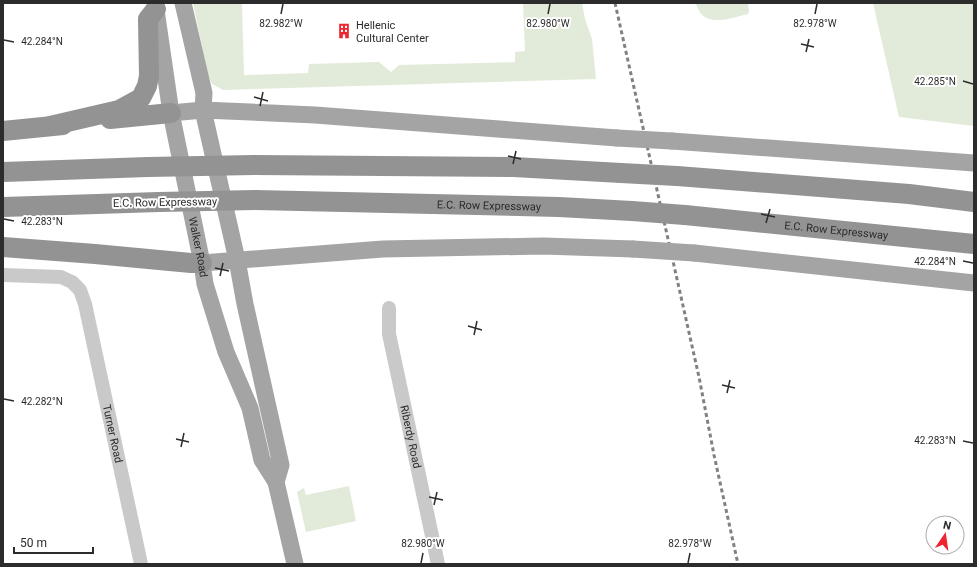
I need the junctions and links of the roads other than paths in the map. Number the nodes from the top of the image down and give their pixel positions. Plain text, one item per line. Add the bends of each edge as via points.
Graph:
1 (183, 3) edge
2 (155, 6) edge
3 (203, 110) junction
4 (171, 113) junction
5 (50, 126) junction
6 (3, 131) edge
7 (974, 163) edge
8 (3, 172) edge
9 (909, 194) junction
10 (974, 196) edge
11 (974, 202) edge
12 (3, 207) edge
13 (974, 245) edge
14 (3, 247) edge
15 (237, 260) junction
16 (202, 263) junction
17 (3, 275) edge
18 (974, 282) edge
19 (389, 308) dead end
20 (276, 482) junction
21 (141, 564) edge
22 (295, 564) edge
23 (438, 564) edge

1 - 3 main road, Walker Road via 204,93
2 - 4 main road, Walker Road
2 - 5 highway via 148,19 149,76 141,98 119,110
3 - 4 main road
3 - 7 main road, bridge via 315,115
3 - 15 main road, Walker Road
4 - 5 highway
4 - 16 main road, Walker Road
5 - 6 highway
8 - 9 highway, bridge via 254,165 514,167 677,176
9 - 10 highway
9 - 11 highway
12 - 13 highway, E.C. Row Expressway, bridge via 255,200 559,207 685,215
14 - 16 highway
15 - 16 main road
15 - 18 main road, bridge via 383,249 542,246 694,253
15 - 20 main road, Walker Road via 281,465
16 - 20 main road, Walker Road via 226,352 250,408 262,460
17 - 21 street, Turner Road via 61,277 72,282 80,290
19 - 23 street, Riberdy Road via 389,334
20 - 22 main road, Walker Road

